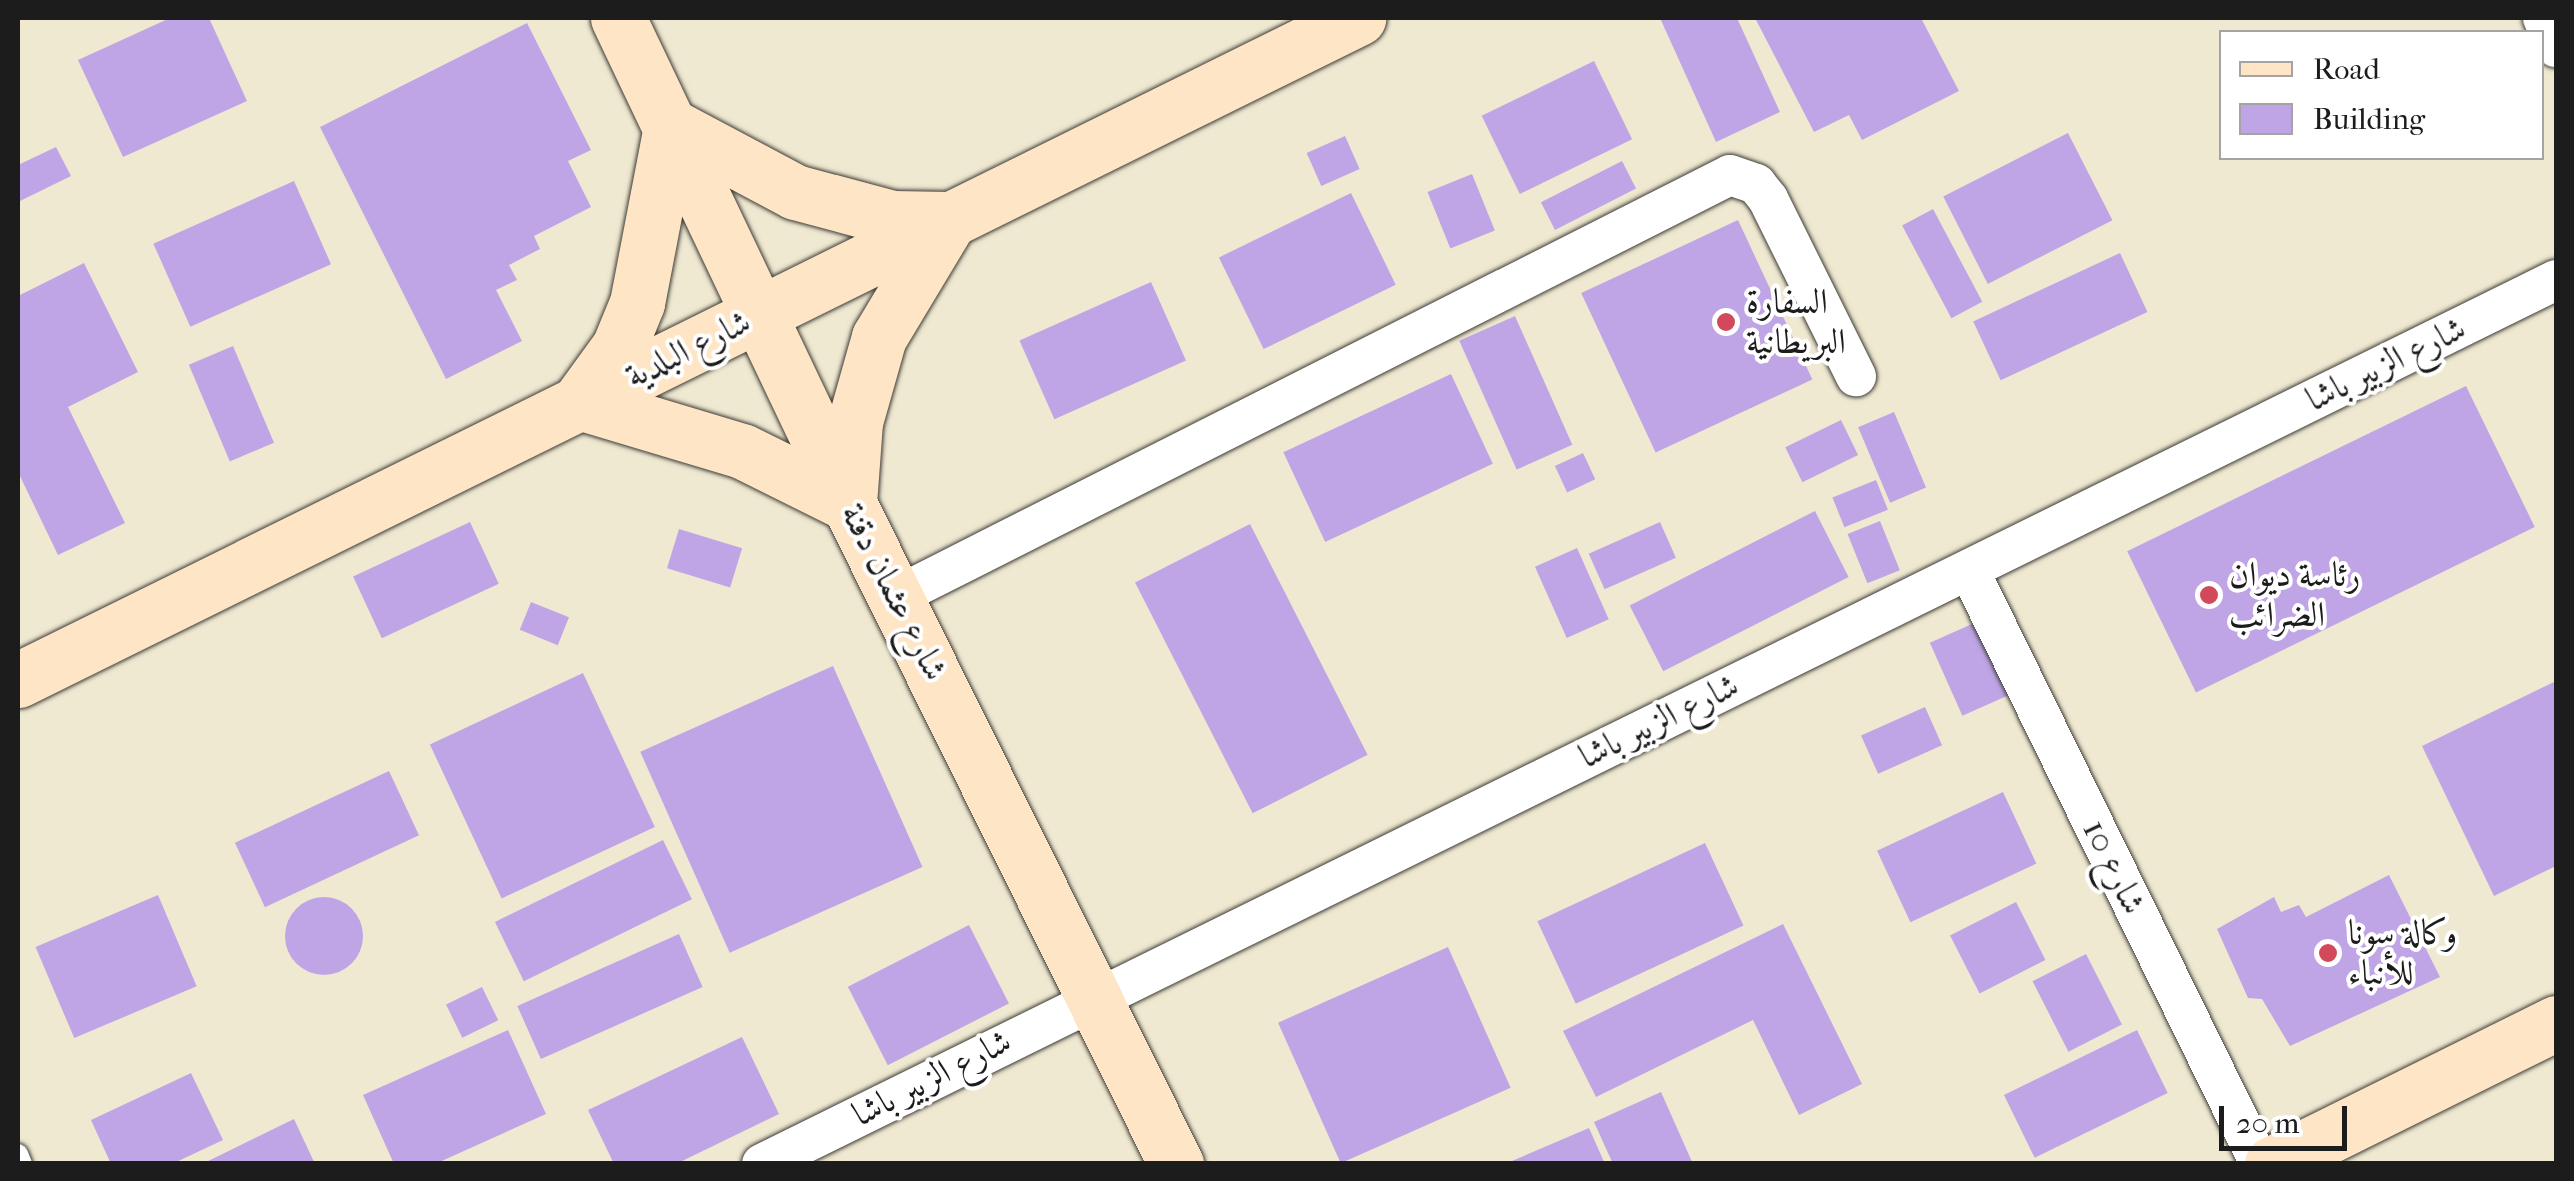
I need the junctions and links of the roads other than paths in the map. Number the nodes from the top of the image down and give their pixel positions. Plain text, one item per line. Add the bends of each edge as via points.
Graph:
1 (618, 18) edge
2 (1358, 18) edge
3 (2543, 18) edge
4 (2556, 47) edge
5 (671, 126) junction
6 (950, 220) junction
7 (2556, 280) edge
8 (759, 314) junction
9 (1856, 376) dead end
10 (579, 402) junction
11 (849, 504) junction
12 (1969, 570) junction
13 (897, 596) junction
14 (18, 680) edge
15 (1096, 996) junction
16 (2556, 1023) edge
17 (18, 1154) edge
18 (22, 1164) edge
19 (762, 1164) edge
20 (1176, 1164) edge
21 (2260, 1164) edge
22 (2272, 1164) edge

1 - 5 street, شارع عثمان دقنة
2 - 6 street, شارع البلدية
3 - 4 street
5 - 6 street via 795,192 892,218
5 - 8 street, شارع عثمان دقنة
5 - 10 street via 636,303 620,346
6 - 8 street, شارع البلدية
6 - 11 street via 879,337 856,422
7 - 12 street, شارع الزبير باشا
8 - 10 street, شارع البلدية
8 - 11 street, شارع عثمان دقنة
9 - 13 street via 1768,200 1756,184 1730,175
10 - 11 street via 742,451
10 - 14 street, شارع البلدية
11 - 13 street, شارع عثمان دقنة
12 - 15 street, شارع الزبير باشا
12 - 21 street, شارع 10
13 - 15 street, شارع عثمان دقنة
15 - 19 street, شارع الزبير باشا
15 - 20 street, شارع عثمان دقنة
16 - 22 street
17 - 18 lane

